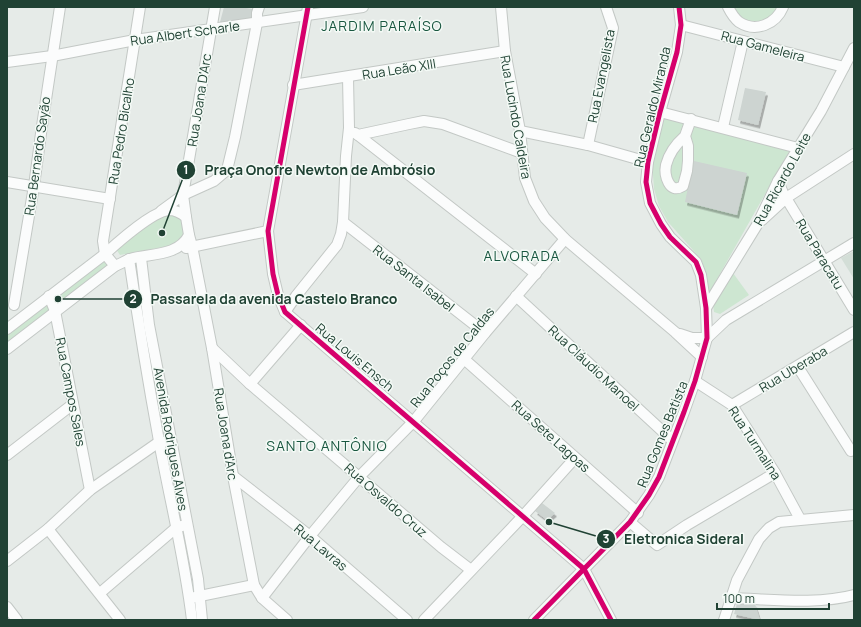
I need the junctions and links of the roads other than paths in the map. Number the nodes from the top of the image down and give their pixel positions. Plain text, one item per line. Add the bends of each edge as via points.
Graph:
1 (60, 7) edge
2 (140, 7) edge
3 (215, 7) edge
4 (259, 7) edge
5 (363, 7) edge
6 (501, 7) edge
7 (606, 7) edge
8 (679, 7) edge
9 (783, 7) edge
10 (730, 11) edge
11 (307, 12) edge
12 (257, 23) junction
13 (681, 25) junction
14 (210, 30) junction
15 (135, 40) junction
16 (739, 40) junction
17 (854, 48) edge
18 (505, 52) junction
19 (52, 56) junction
20 (7, 62) edge
21 (844, 67) junction
22 (348, 77) junction
23 (293, 85) junction
24 (660, 112) junction
25 (691, 119) junction
26 (349, 128) junction
27 (723, 128) junction
28 (520, 131) junction
29 (358, 136) junction
30 (685, 136) dead end
31 (588, 145) junction
32 (798, 148) junction
33 (522, 153) junction
34 (854, 154) edge
35 (648, 162) junction
36 (778, 181) junction
37 (7, 182) edge
38 (34, 186) junction
39 (183, 195) junction
40 (786, 198) junction
41 (110, 199) junction
42 (158, 213) junction
43 (186, 217) junction
44 (343, 222) junction
45 (757, 225) junction
46 (268, 231) junction
47 (188, 235) junction
48 (565, 239) junction
49 (854, 243) edge
50 (192, 246) junction
51 (168, 252) junction
52 (105, 254) junction
53 (141, 258) junction
54 (129, 259) junction
55 (824, 262) junction
56 (115, 266) junction
57 (536, 274) junction
58 (49, 296) junction
59 (516, 296) junction
60 (14, 305) dead end
61 (706, 308) junction
62 (854, 310) edge
63 (55, 311) junction
64 (285, 312) junction
65 (150, 325) junction
66 (301, 325) junction
67 (138, 326) junction
68 (7, 329) edge
69 (675, 332) junction
70 (854, 332) edge
71 (484, 333) junction
72 (708, 338) junction
73 (7, 348) edge
74 (212, 348) junction
75 (702, 357) junction
76 (464, 358) junction
77 (798, 367) junction
78 (695, 381) junction
79 (250, 384) junction
80 (73, 404) junction
81 (732, 405) junction
82 (414, 421) junction
83 (672, 440) junction
84 (171, 441) junction
85 (159, 442) junction
86 (851, 451) dead end
87 (7, 456) edge
88 (575, 458) junction
89 (775, 473) junction
90 (233, 476) junction
91 (359, 477) junction
92 (90, 490) junction
93 (638, 512) junction
94 (854, 515) edge
95 (523, 516) junction
96 (800, 519) junction
97 (630, 522) junction
98 (182, 526) junction
99 (48, 529) junction
100 (310, 536) junction
101 (7, 561) edge
102 (584, 569) junction
103 (471, 570) junction
104 (254, 585) junction
105 (100, 593) junction
106 (200, 595) junction
107 (854, 595) edge
108 (189, 598) junction
109 (262, 598) junction
110 (732, 598) junction
111 (7, 607) edge
112 (17, 620) edge
113 (120, 620) edge
114 (192, 620) edge
115 (202, 620) edge
116 (288, 620) edge
117 (407, 620) edge
118 (424, 620) edge
119 (534, 620) edge
120 (611, 620) edge
121 (724, 620) edge

1 - 19 street, Rua Bernardo Sayão
2 - 15 street, Rua Pedro Bicalho
3 - 14 street, Rua Joana D'Arc
4 - 12 street
5 - 11 street, Rua Albert Scharle
6 - 18 street, Rua Lucindo Caldeira
7 - 31 street, Rua Evangelista via 613,28
8 - 13 street, Rua Geraldo Miranda
9 - 10 street via 775,20 757,27 744,24
10 - 16 street
11 - 12 street, Rua Albert Scharle
11 - 23 street, Rua Louis Ensch
12 - 14 street, Rua Albert Scharle
12 - 39 street via 236,137 227,170 214,182
13 - 16 street, Rua Gameleira
13 - 24 street, Rua Geraldo Miranda via 677,52
14 - 15 street, Rua Albert Scharle
14 - 39 street, Rua Joana D'Arc
15 - 19 street, Rua Albert Scharle
15 - 41 street, Rua Pedro Bicalho
16 - 21 street, Rua Gameleira
16 - 27 street
17 - 21 street, Rua Ricardo Leite
18 - 22 street, Rua Leão XIII
18 - 28 street, Rua Lucindo Caldeira
19 - 20 street, Rua Albert Scharle
19 - 38 street, Rua Bernardo Sayão
21 - 32 street, Rua Ricardo Leite
22 - 23 street, Rua Leão XIII
22 - 26 street
23 - 46 street, Rua Louis Ensch
24 - 25 street
24 - 35 street, Rua Geraldo Miranda
25 - 27 street
25 - 30 street
26 - 29 street
26 - 44 street
27 - 32 street
28 - 31 street
28 - 33 street, Rua Lucindo Caldeira
29 - 33 street via 424,121 443,124
29 - 57 street
31 - 35 street
32 - 36 street, Rua Ricardo Leite
33 - 48 street, Rua Lucindo Caldeira via 525,178 534,201 545,218
34 - 40 street
35 - 61 street, Rua Geraldo Miranda via 646,182 650,203 670,237 696,262 701,275
36 - 40 street, Rua Paracatu
36 - 45 street, Rua Ricardo Leite
37 - 38 street
38 - 41 street
38 - 60 street, Rua Bernardo Sayão
39 - 42 street
39 - 43 street, Rua Joana D'Arc
40 - 45 street
40 - 55 street, Rua Paracatu
41 - 52 street, Rua Pedro Bicalho via 103,241
42 - 43 street via 169,210
42 - 52 street
43 - 47 street, Rua Joana D'Arc
44 - 64 street via 337,246
44 - 71 street, Rua Santa Isabel
45 - 61 street, Rua Ricardo Leite
46 - 50 street
46 - 64 street, Rua Louis Ensch via 273,274
47 - 50 street, Rua Joana d'Arc
47 - 51 street via 182,244
48 - 57 street, Rua Poços de Caldas
48 - 69 street, Rua Lucindo Caldeira
49 - 55 street
50 - 51 street
50 - 74 street, Rua Joana d'Arc
51 - 53 street
52 - 56 street
52 - 58 street
53 - 54 street
53 - 65 street, Avenida Rodrigues Alves
54 - 56 street
54 - 67 street, Avenida Rodrigues Alves
55 - 62 street, Rua Paracatu
55 - 72 street via 726,320
56 - 63 street
57 - 59 street, Rua Poços de Caldas
58 - 63 street, Rua Campos Sales
58 - 68 street
59 - 71 street, Rua Poços de Caldas
59 - 83 street, Rua Cláudio Manoel
61 - 72 street, Rua Geraldo Miranda
63 - 73 street
63 - 80 street, Rua Campos Sales
64 - 66 street, Rua Louis Ensch
65 - 67 street
65 - 84 street, Avenida Rodrigues Alves
66 - 79 street
66 - 82 street, Rua Louis Ensch
67 - 85 street, Avenida Rodrigues Alves
69 - 72 street, Rua Lucindo Caldeira via 692,338
69 - 75 street, Rua Lucindo Caldeira
70 - 77 street, Rua Uberaba
71 - 76 street, Rua Poços de Caldas
72 - 75 street
74 - 79 street, Rua Osvaldo Cruz
74 - 90 street, Rua Joana d'Arc
75 - 78 street, Rua Gomes Batista
76 - 82 street, Rua Poços de Caldas
76 - 88 street, Rua Sete Lagoas
77 - 81 street, Rua Uberaba
77 - 86 street
78 - 81 street, Rua Turmalina
78 - 83 street, Rua Gomes Batista
79 - 91 street, Rua Osvaldo Cruz
80 - 87 street
80 - 92 street, Rua Campos Sales
81 - 89 street, Rua Turmalina
82 - 91 street, Rua Poços de Caldas
82 - 95 street, Rua Louis Ensch
83 - 93 street, Rua Gomes Batista via 659,477
84 - 85 street
84 - 98 street, Avenida Rodrigues Alves
85 - 92 street
85 - 98 street, Avenida Rodrigues Alves
88 - 93 street, Rua Sete Lagoas
88 - 95 street
89 - 96 street, Rua Turmalina
89 - 97 street via 657,545
90 - 100 street, Rua Lavras
90 - 104 street, Rua Joana d'Arc
91 - 100 street, Rua Poços de Caldas
91 - 103 street, Rua Osvaldo Cruz
92 - 99 street
93 - 97 street, Rua Gomes Batista
94 - 96 street
95 - 102 street, Rua Louis Ensch
95 - 103 street
96 - 110 street via 779,522 768,528 759,539 737,580
97 - 102 street, Rua Gomes Batista
98 - 105 street
98 - 106 street, Avenida Rodrigues Alves
98 - 108 street, Avenida Rodrigues Alves
99 - 101 street
99 - 105 street
100 - 109 street, Rua Poços de Caldas
100 - 117 street, Rua Lavras
102 - 119 street, Rua Gomes Batista
102 - 120 street, Rua Louis Ensch
103 - 118 street
104 - 106 street
104 - 109 street, Rua Joana d'Arc
105 - 113 street
106 - 108 street
106 - 115 street, Avenida Rodrigues Alves
107 - 110 street via 809,600
108 - 114 street, Avenida Rodrigues Alves
109 - 116 street, Rua Joana d'Arc
110 - 121 street
111 - 112 street

